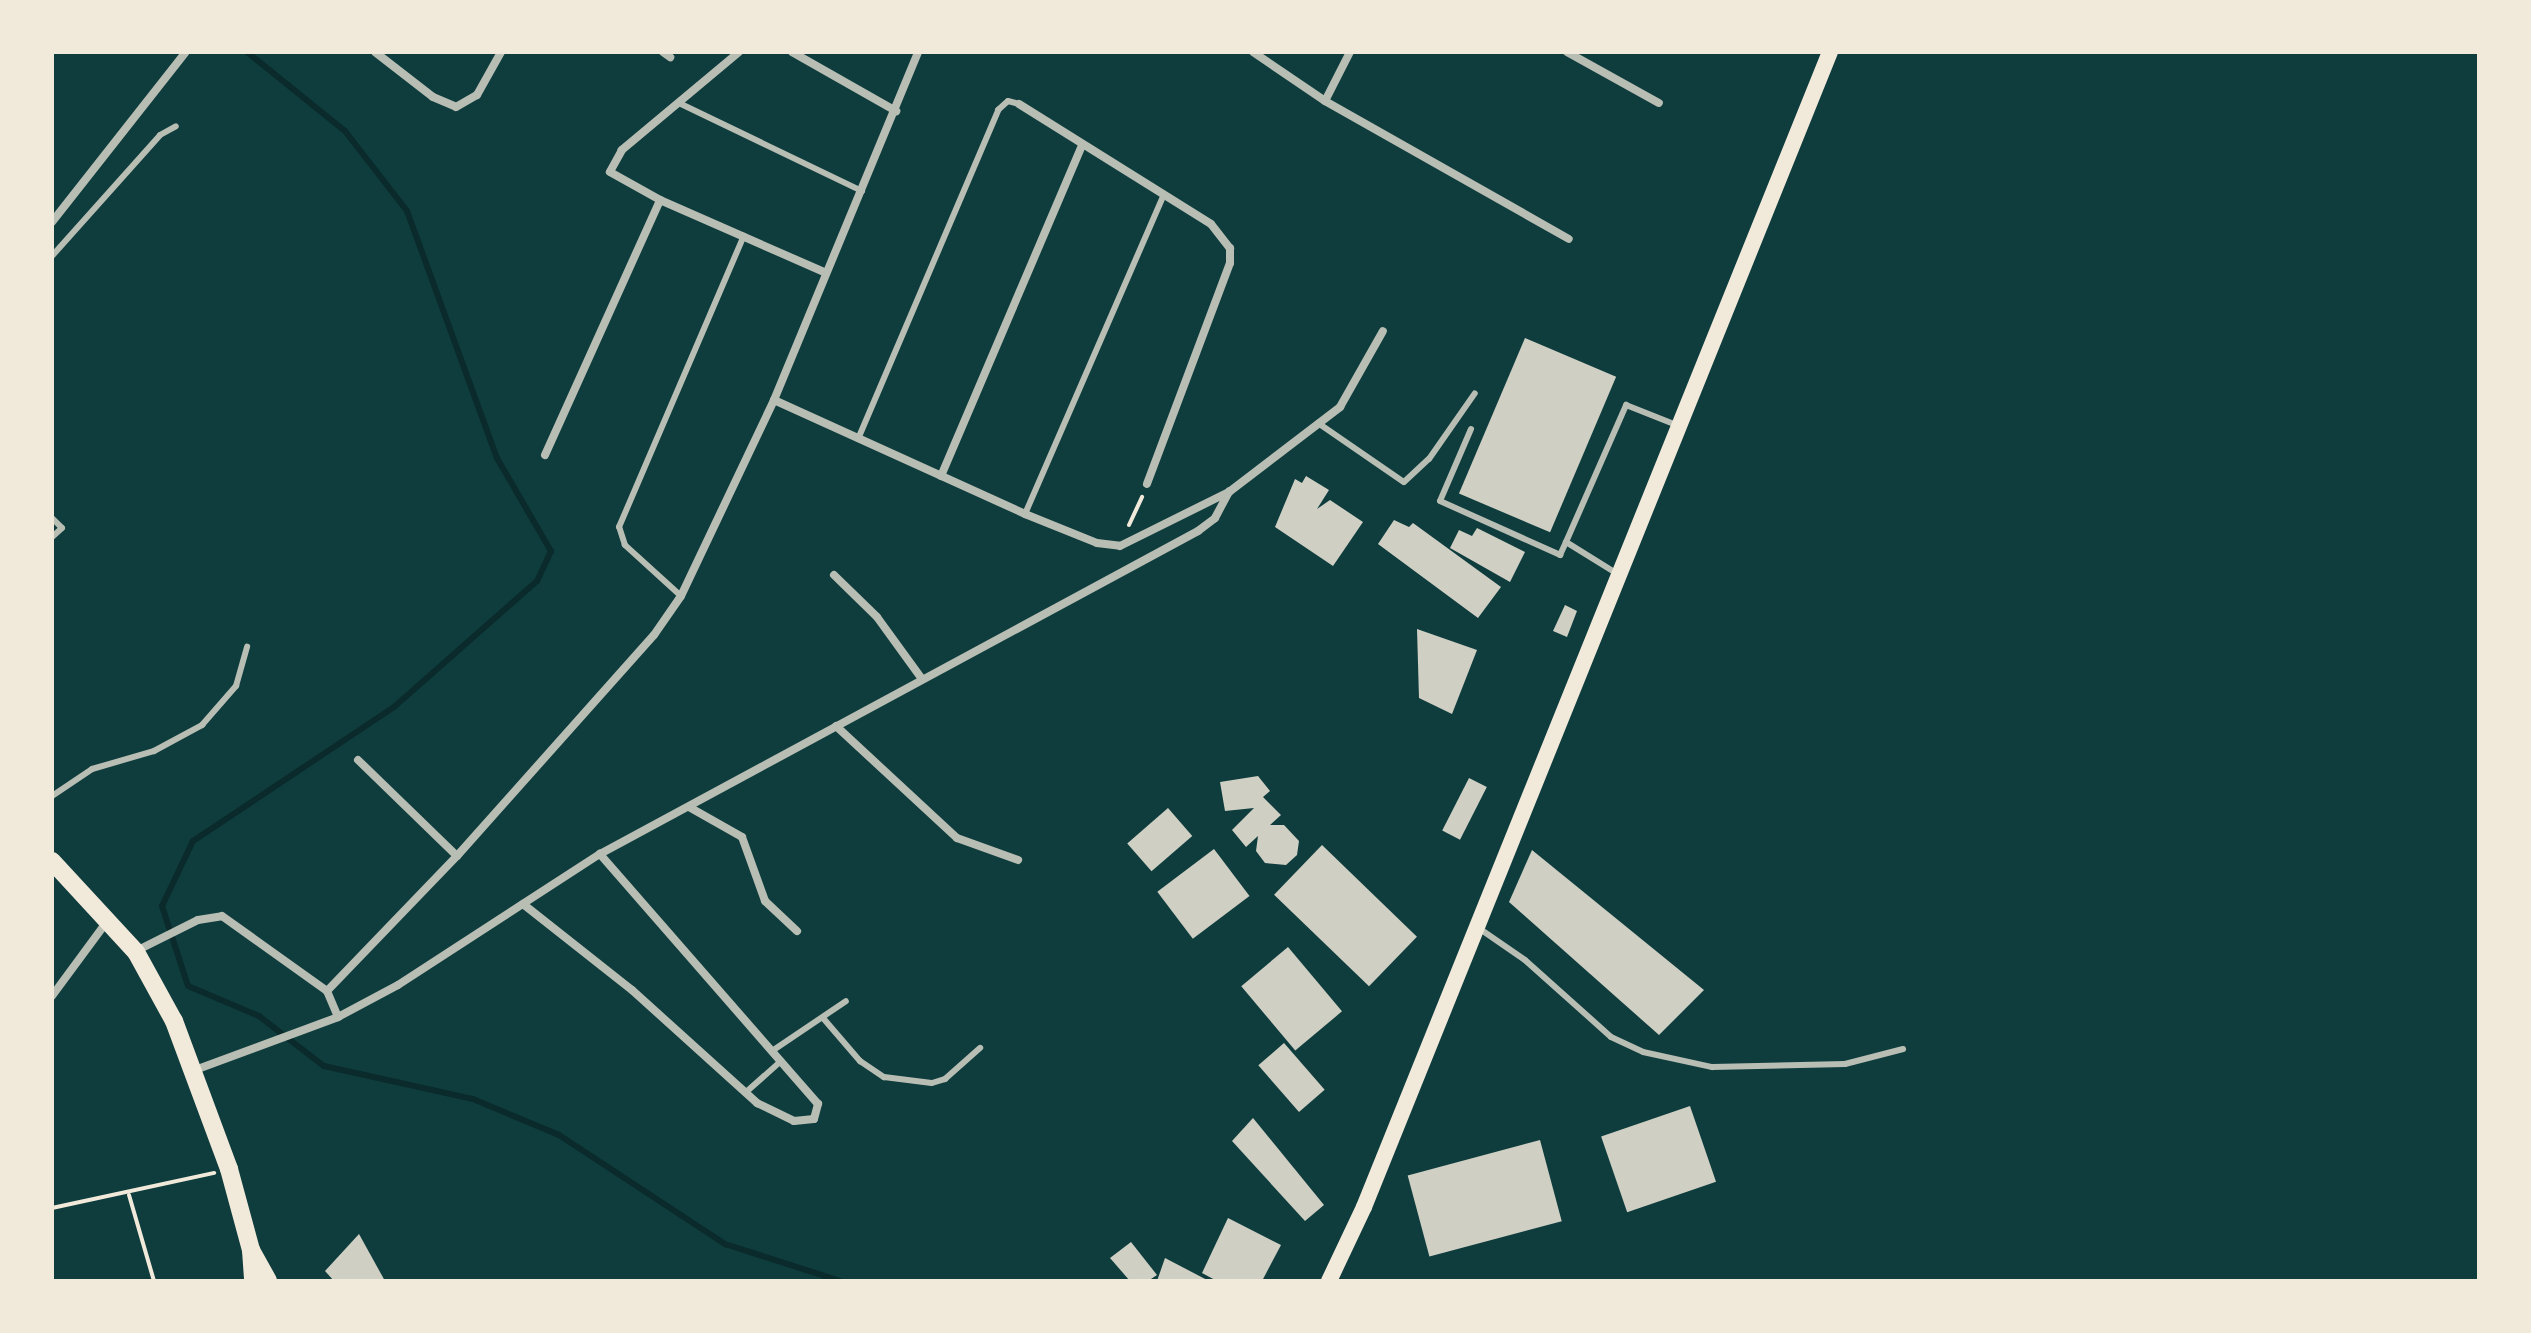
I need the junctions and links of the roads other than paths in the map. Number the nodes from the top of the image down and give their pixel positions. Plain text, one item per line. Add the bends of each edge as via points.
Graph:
1 (186, 52) edge
2 (375, 52) edge
3 (501, 52) edge
4 (739, 52) edge
5 (792, 52) edge
6 (918, 52) edge
7 (1253, 52) edge
8 (1350, 52) edge
9 (1567, 52) edge
10 (1830, 52) edge
11 (1325, 101) junction
12 (1659, 103) dead end
13 (681, 104) junction
14 (1019, 104) joint
15 (896, 111) junction
16 (176, 126) dead end
17 (1082, 145) junction
18 (863, 191) junction
19 (1163, 196) junction
20 (660, 200) junction
21 (52, 222) edge
22 (744, 236) junction
23 (1569, 239) dead end
24 (52, 256) edge
25 (826, 273) junction
26 (1383, 331) dead end
27 (1475, 393) dead end
28 (774, 400) junction
29 (1318, 423) junction
30 (1679, 426) junction
31 (1471, 429) dead end
32 (858, 439) junction
33 (545, 455) dead end
34 (941, 476) junction
35 (1147, 484) road end
36 (1229, 492) junction
37 (1025, 514) junction
38 (52, 518) edge
39 (52, 537) edge
40 (1566, 542) junction
41 (834, 575) dead end
42 (1619, 575) junction
43 (681, 596) junction
44 (247, 647) dead end
45 (922, 679) junction
46 (836, 726) junction
47 (358, 760) dead end
48 (52, 796) edge
49 (689, 807) junction
50 (600, 854) junction
51 (457, 856) junction
52 (1018, 860) dead end
53 (52, 861) edge
54 (523, 904) junction
55 (108, 920) junction
56 (1477, 927) junction
57 (797, 931) dead end
58 (136, 952) junction
59 (327, 991) junction
60 (52, 996) edge
61 (846, 1001) dead end
62 (338, 1017) junction
63 (823, 1018) junction
64 (980, 1048) dead end
65 (1903, 1049) dead end
66 (772, 1051) junction
67 (781, 1061) junction
68 (195, 1070) junction
69 (745, 1093) junction
70 (251, 1250) junction
71 (253, 1281) edge
72 (268, 1281) edge
73 (1329, 1281) edge

1 - 21 street
2 - 3 street via 433,97 456,107 477,95
4 - 13 street
5 - 15 street
6 - 15 street
7 - 11 street
8 - 11 street
9 - 12 street
10 - 30 main road
11 - 23 street
13 - 18 lane
13 - 20 street via 610,166 618,178
14 - 17 street
14 - 32 lane via 1008,101 998,110
15 - 18 street
16 - 24 lane via 160,135
17 - 19 street
17 - 34 street
18 - 25 street
19 - 35 street via 1219,231 1230,248 1230,263
19 - 37 lane
20 - 22 street
20 - 33 street
22 - 25 street
22 - 43 lane via 619,527 625,545
25 - 28 street
26 - 29 street via 1350,395
27 - 29 lane via 1429,459 1404,482
28 - 32 street
28 - 43 street
29 - 36 street
30 - 40 lane via 1626,405
30 - 42 main road
31 - 40 lane via 1440,501 1560,555
32 - 34 street
34 - 37 street
36 - 37 street via 1120,546 1097,543
36 - 45 street via 1215,518 1198,531
38 - 39 lane via 62,528
40 - 42 lane
41 - 45 street via 877,617
42 - 56 main road
43 - 51 street via 654,635
44 - 48 lane via 236,686 202,725 154,751 92,769
45 - 46 street
46 - 49 street
46 - 52 street via 957,838
47 - 51 street
49 - 50 street
49 - 57 street via 742,837 765,901
50 - 54 street
50 - 66 street
51 - 59 street
53 - 55 main road
54 - 62 street
54 - 69 street via 632,990
55 - 58 main road
55 - 60 street
56 - 65 lane via 1504,942 1611,1037 1643,1052 1712,1067 1845,1064
56 - 73 main road
58 - 59 street via 198,920 231,919
58 - 68 main road
59 - 62 street
61 - 63 lane
62 - 68 street
63 - 64 lane via 860,1061 884,1077 932,1083 945,1079
63 - 66 lane
66 - 67 street
67 - 69 lane
67 - 69 street via 818,1104 814,1119 783,1118
68 - 70 main road
70 - 71 main road
70 - 72 main road

